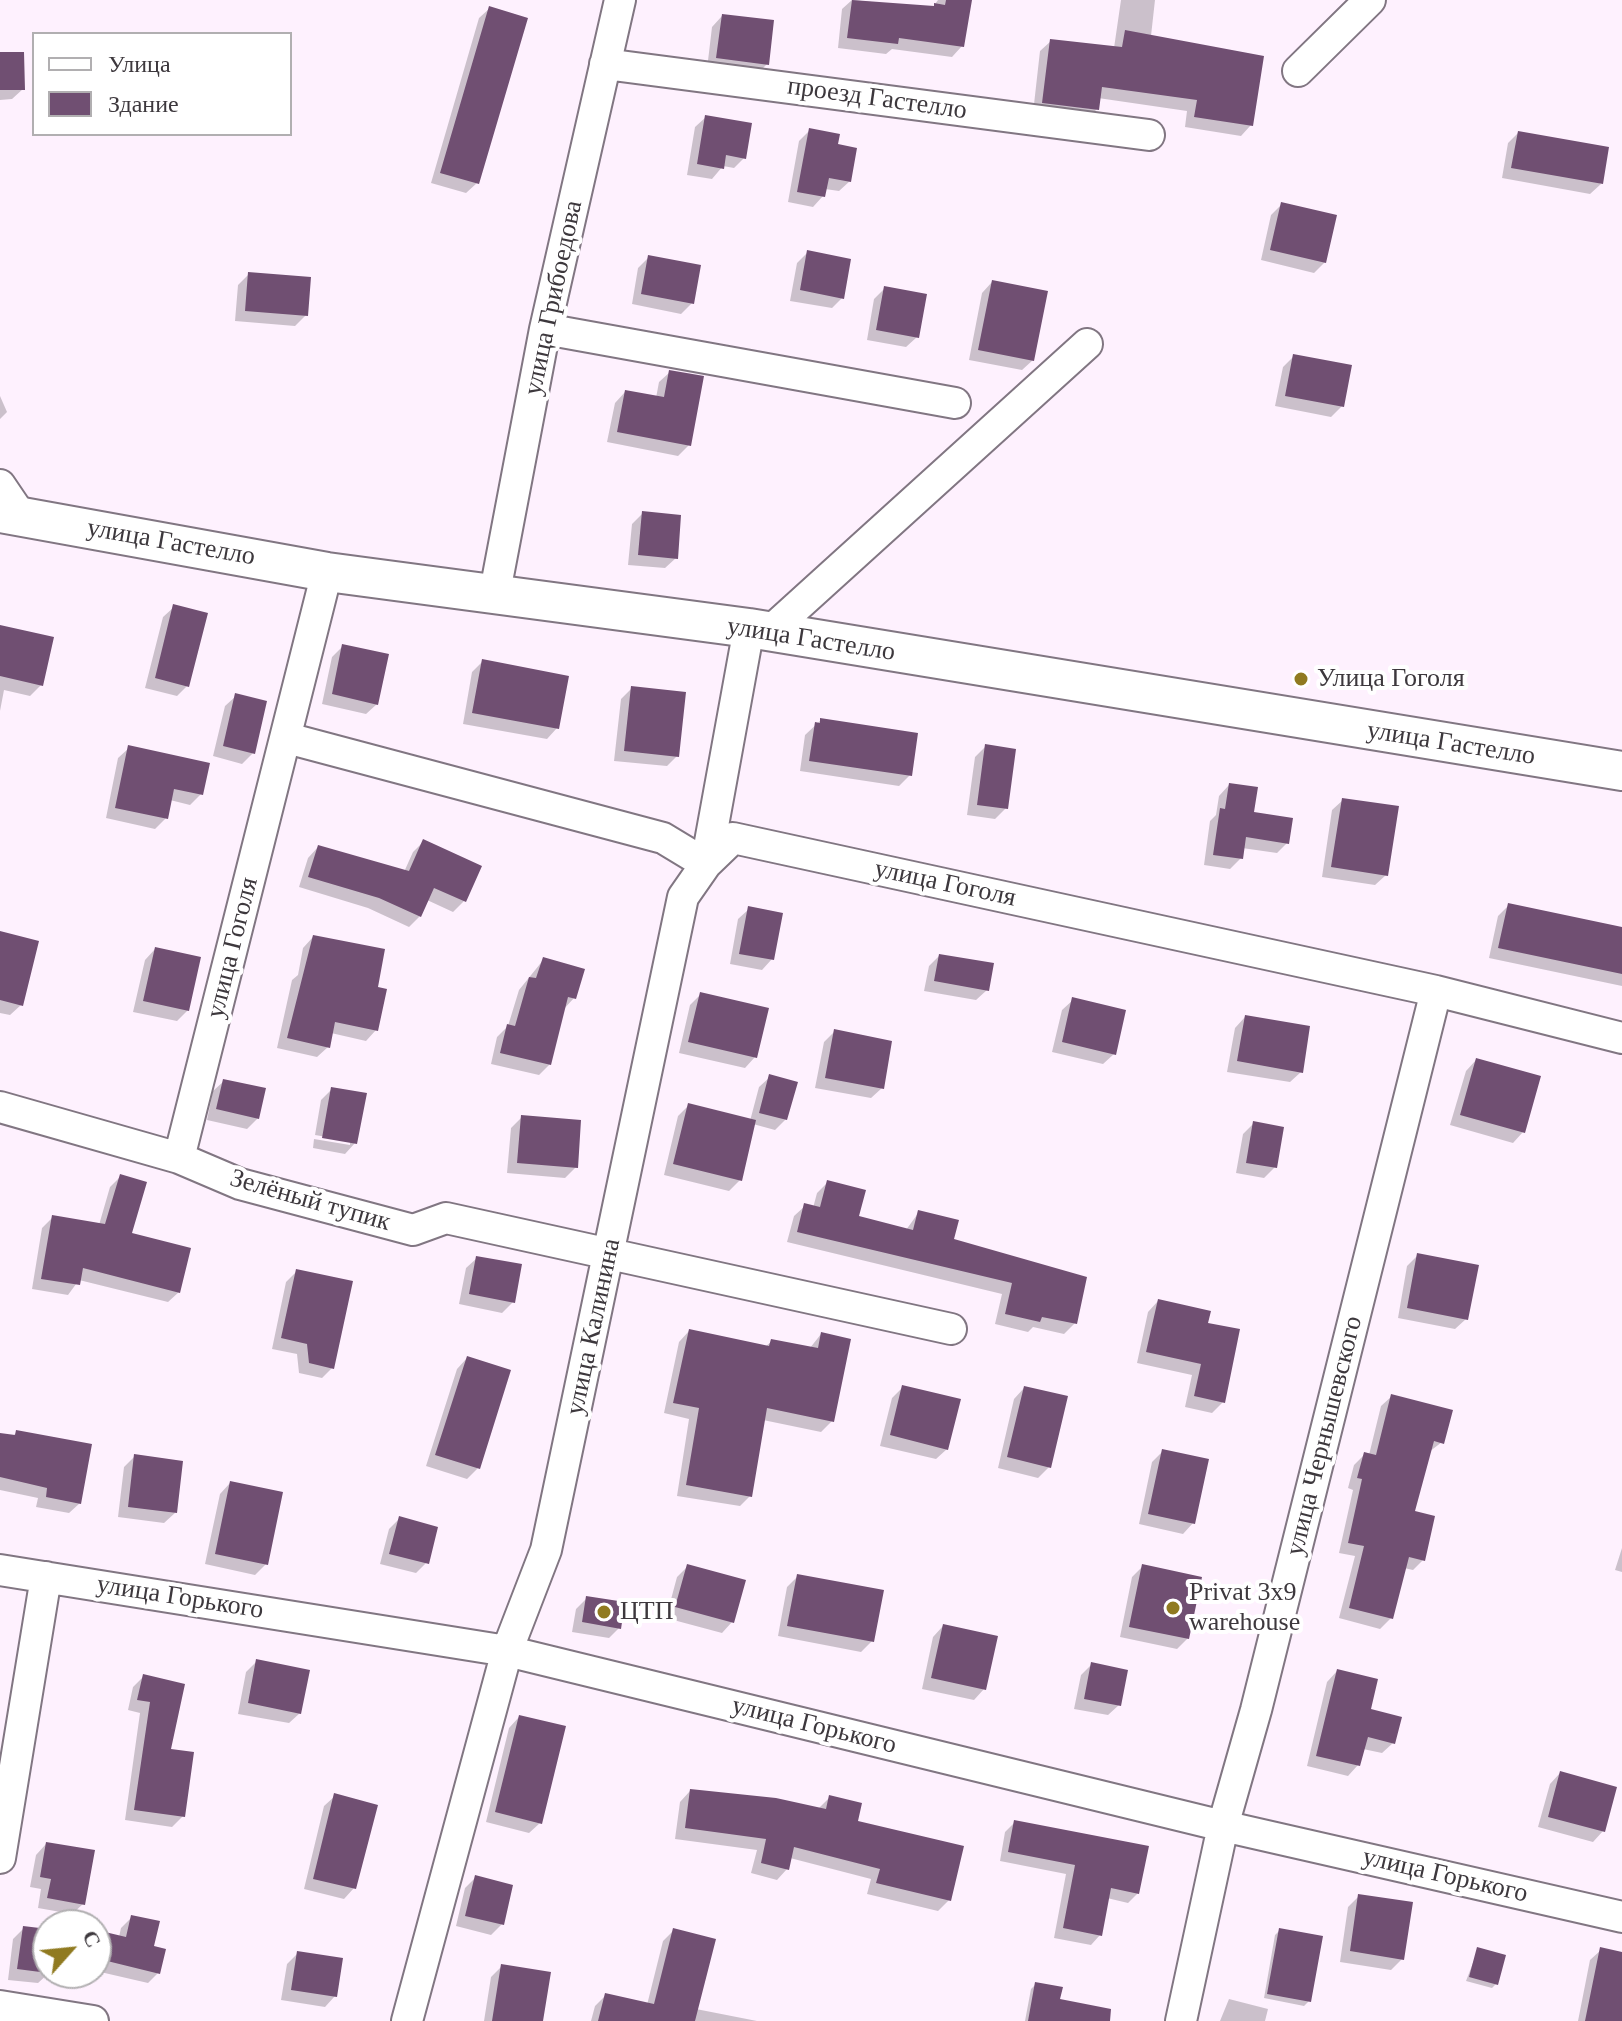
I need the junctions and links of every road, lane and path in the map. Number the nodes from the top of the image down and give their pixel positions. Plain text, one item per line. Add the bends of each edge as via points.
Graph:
1 (620, 0) edge
2 (1370, 0) edge
3 (605, 64) junction
4 (1298, 71) dead end
5 (1149, 135) dead end
6 (545, 329) junction
7 (1087, 344) dead end
8 (955, 403) dead end
9 (0, 485) edge
10 (10, 515) edge
11 (327, 572) junction
12 (494, 597) junction
13 (758, 630) junction
14 (287, 738) junction
15 (1622, 771) edge
16 (706, 864) junction
17 (1436, 991) junction
18 (1622, 1038) edge
19 (0, 1107) edge
20 (179, 1158) junction
21 (610, 1255) junction
22 (951, 1329) dead end
23 (0, 1570) edge
24 (46, 1577) junction
25 (507, 1651) junction
26 (1223, 1826) junction
27 (0, 1858) edge
28 (1622, 1917) edge
29 (0, 2006) edge
30 (93, 2021) edge
31 (407, 2021) edge
32 (1181, 2021) edge

1 - 3 street, улица Грибоедова
2 - 4 street
3 - 5 street, проезд Гастелло
3 - 6 street, улица Грибоедова
6 - 8 street
6 - 12 street, улица Грибоедова
7 - 13 street
9 - 10 street
10 - 11 main road, улица Гастелло
11 - 12 main road, улица Гастелло
11 - 14 street, улица Гоголя
12 - 13 main road, улица Гастелло
13 - 15 main road, улица Гастелло
13 - 16 street, улица Калинина
14 - 16 street via 663,838
14 - 20 street, улица Гоголя
16 - 17 street, улица Гоголя via 733,838
16 - 21 street, улица Калинина via 683,897
17 - 18 street, улица Гоголя
17 - 26 street, улица Чернышевского
19 - 20 street, Зелёный тупик
20 - 21 street, Зелёный тупик via 240,1184 413,1230 446,1218
21 - 22 street, Зелёный тупик
21 - 25 street, улица Калинина via 546,1550
23 - 24 street, улица Горького
24 - 25 street, улица Горького
24 - 27 street
25 - 26 street, улица Горького
25 - 31 street, улица Калинина
26 - 28 street, улица Горького
26 - 32 street, улица Чернышевского
29 - 30 street

